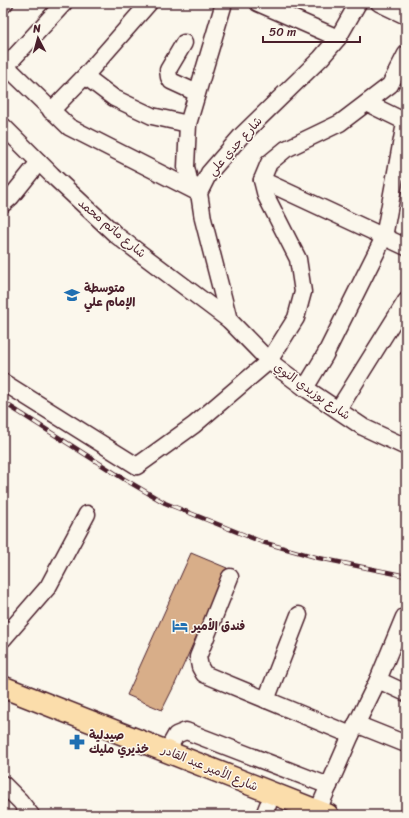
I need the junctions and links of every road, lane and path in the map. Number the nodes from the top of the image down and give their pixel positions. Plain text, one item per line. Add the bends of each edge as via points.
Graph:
1 (64, 3) edge
2 (148, 3) edge
3 (224, 3) edge
4 (258, 3) edge
5 (358, 3) edge
6 (379, 3) edge
7 (406, 16) edge
8 (338, 38) junction
9 (184, 43) dead end
10 (406, 54) edge
11 (5, 64) edge
12 (85, 76) junction
13 (197, 93) junction
14 (367, 102) junction
15 (51, 110) junction
16 (188, 124) junction
17 (3, 126) edge
18 (39, 162) junction
19 (262, 180) junction
20 (195, 191) junction
21 (6, 196) edge
22 (384, 237) junction
23 (406, 247) edge
24 (406, 301) edge
25 (229, 320) junction
26 (269, 361) junction
27 (3, 382) edge
28 (305, 388) junction
29 (338, 410) junction
30 (406, 447) edge
31 (87, 514) dead end
32 (230, 577) dead end
33 (299, 615) dead end
34 (404, 617) dead end
35 (3, 639) edge
36 (378, 680) junction
37 (3, 687) edge
38 (406, 692) edge
39 (266, 700) junction
40 (3, 701) edge
41 (353, 730) junction
42 (406, 744) edge
43 (167, 751) junction
44 (3, 784) edge
45 (329, 786) junction
46 (266, 810) edge
47 (321, 814) edge
48 (31, 815) edge
49 (291, 815) edge

1 - 11 street
2 - 12 street
3 - 13 street
4 - 8 street
5 - 8 street, شارع جدي علي
6 - 7 street
8 - 20 street, شارع جدي علي via 242,135
9 - 13 street via 168,70 169,76 172,81
10 - 14 street via 390,85
11 - 15 street
12 - 15 street
12 - 16 street via 114,98 152,116
13 - 16 street
14 - 19 street via 340,123 286,149 269,163
14 - 22 street via 404,121 405,124
15 - 20 street via 69,127
16 - 20 street via 186,167
17 - 18 street, شارع ماتم محمد
18 - 21 street
18 - 25 street, شارع ماتم محمد via 116,235
19 - 22 street
19 - 26 street via 266,196 298,259 303,292 296,318
20 - 25 street
22 - 23 street
22 - 28 street via 325,355
24 - 29 street
25 - 26 street, شارع بوزيدي النوي
26 - 27 street via 194,425 137,466
26 - 28 street, شارع بوزيدي النوي
28 - 29 street, شارع بوزيدي النوي
29 - 30 street, شارع بوزيدي النوي via 363,427
31 - 35 street via 48,587
32 - 39 street via 198,657 200,667 204,674
33 - 39 street
34 - 36 street
36 - 38 street
36 - 41 street
37 - 43 main road, شارع الأمير عبد القادر
39 - 41 street
40 - 46 main road, شارع الأمير عبد القادر via 221,788
41 - 42 street
41 - 45 street
43 - 45 street via 176,734 186,731
43 - 47 main road, شارع الأمير عبد القادر
44 - 48 street
45 - 47 street
46 - 49 main road, شارع الأمير عبد القادر

